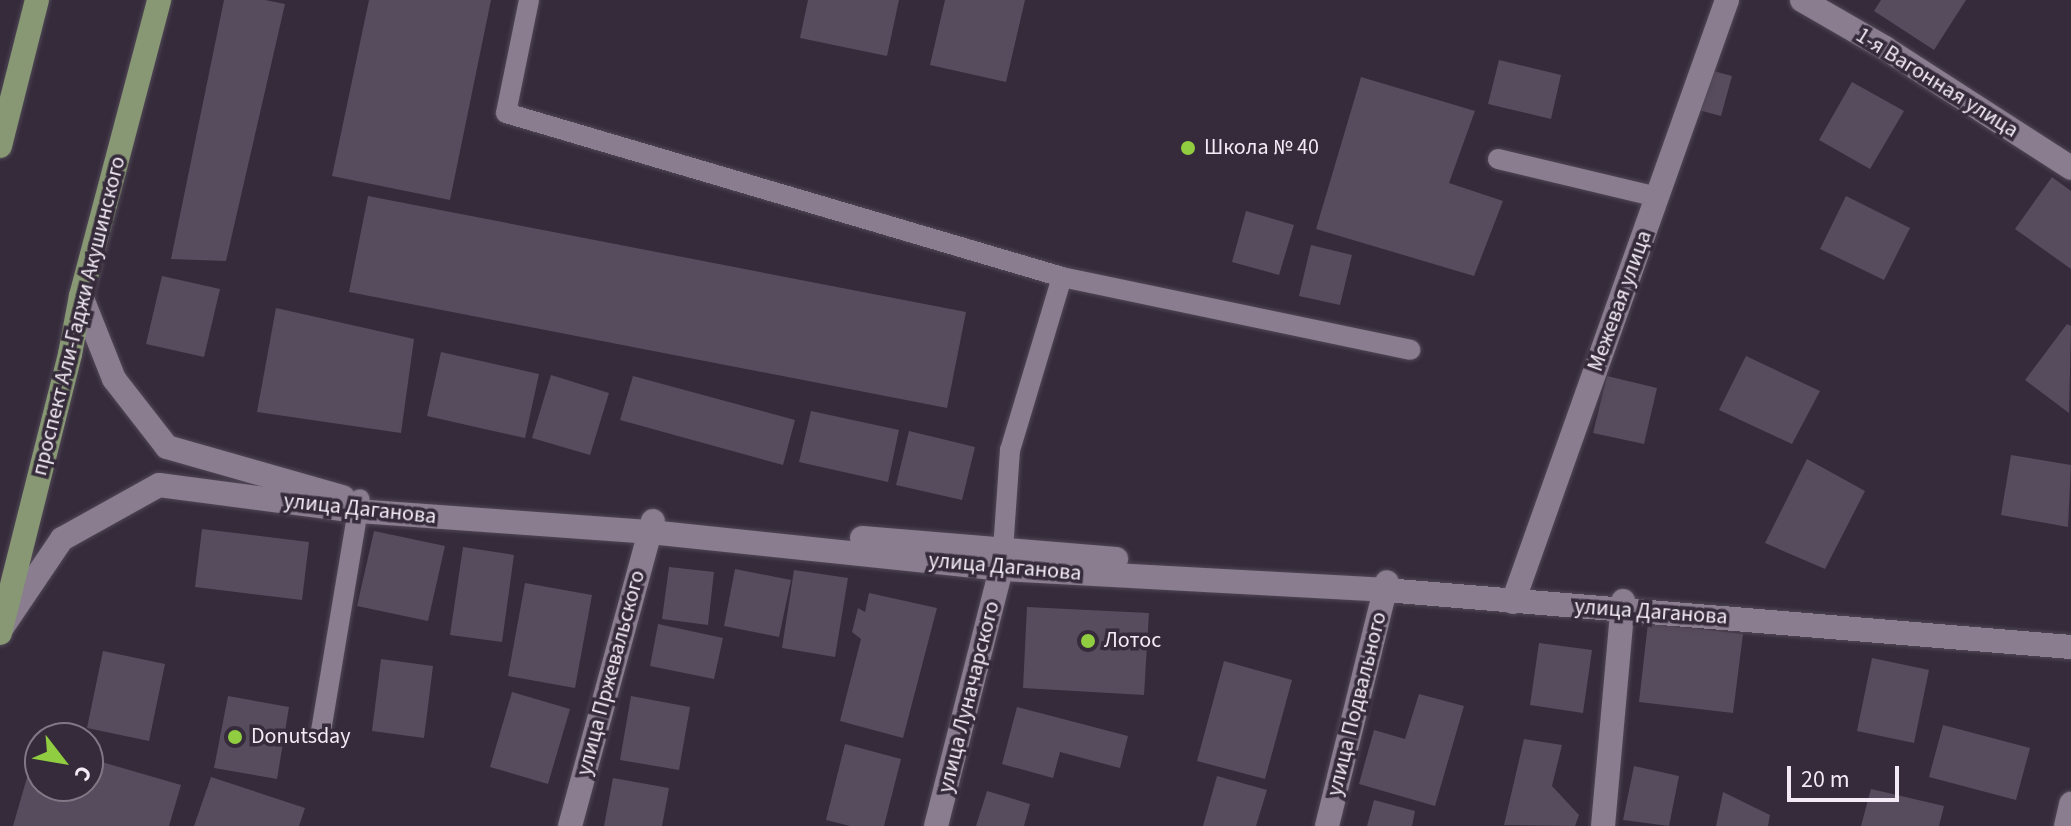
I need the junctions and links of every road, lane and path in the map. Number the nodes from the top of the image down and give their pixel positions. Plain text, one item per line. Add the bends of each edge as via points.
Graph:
1 (37, 0) edge
2 (159, 0) edge
3 (529, 0) edge
4 (1727, 0) edge
5 (1802, 0) edge
6 (0, 146) edge
7 (1498, 159) dead end
8 (2071, 168) edge
9 (1658, 197) junction
10 (1062, 277) junction
11 (81, 296) junction
12 (1410, 350) dead end
13 (359, 505) junction
14 (652, 526) junction
15 (1002, 559) junction
16 (1386, 586) junction
17 (1513, 598) junction
18 (1623, 605) junction
19 (1, 630) edge
20 (2071, 639) edge
21 (2071, 647) edge
22 (321, 731) dead end
23 (2071, 804) edge
24 (570, 826) edge
25 (936, 826) edge
26 (1327, 826) edge
27 (1603, 826) edge
28 (2066, 826) edge

1 - 6 main road
2 - 11 main road, проспект Али-Гаджи Акушинского
3 - 10 lane via 506,113
4 - 9 main road, Межевая улица
5 - 8 main road, 1-я Вагонная улица
7 - 9 lane
9 - 17 main road, Межевая улица
10 - 12 lane
10 - 15 lane via 1010,450
11 - 13 main road, улица Даганова via 114,379 167,447
11 - 19 main road, проспект Али-Гаджи Акушинского
13 - 14 main road, улица Даганова
13 - 19 main road, улица Даганова via 159,485 62,539
13 - 22 lane
14 - 15 main road, улица Даганова
14 - 24 main road, улица Пржевальского
15 - 16 main road, улица Даганова
15 - 25 main road, улица Луначарского
16 - 17 main road, улица Даганова
16 - 26 main road, улица Подвального
17 - 18 main road, улица Даганова
18 - 20 main road, улица Даганова
18 - 21 main road, улица Даганова
18 - 27 main road
23 - 28 main road

